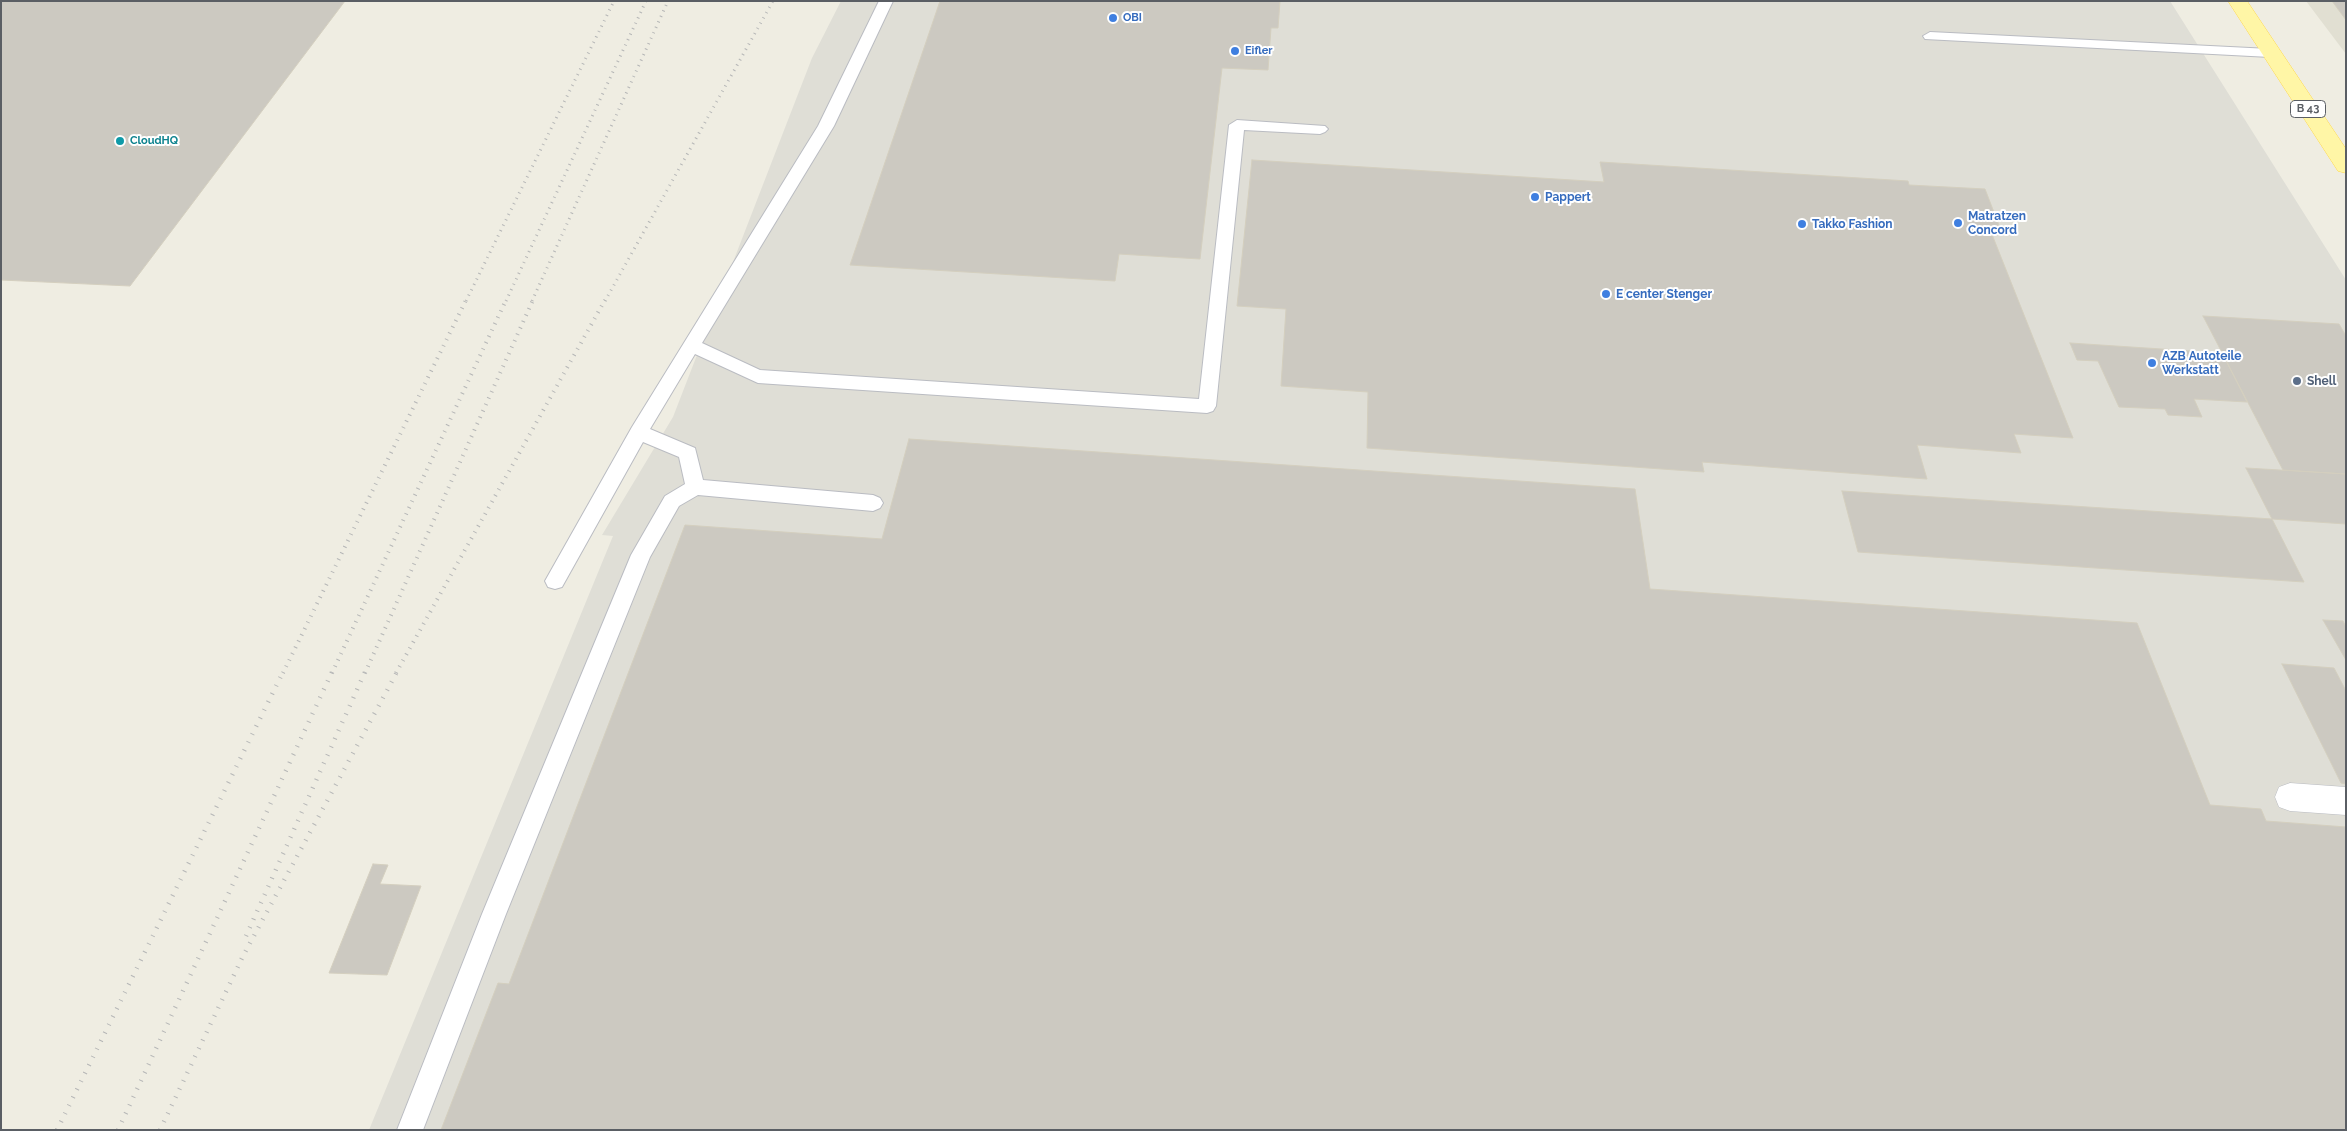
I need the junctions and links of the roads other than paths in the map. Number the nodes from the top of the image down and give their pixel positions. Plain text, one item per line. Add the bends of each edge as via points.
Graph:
1 (886, 1) edge
2 (2237, 1) edge
3 (1930, 36) dead end
4 (2270, 53) junction
5 (1320, 129) dead end
6 (2346, 166) edge
7 (691, 345) junction
8 (639, 432) junction
9 (695, 487) junction
10 (873, 503) dead end
11 (555, 581) dead end
12 (2290, 797) dead end
13 (2346, 801) edge
14 (410, 1130) edge

1 - 7 lane via 826,126
2 - 4 main road, B 43
3 - 4 lane
4 - 6 main road, B 43
5 - 7 lane via 1237,125 1207,406 758,376
7 - 8 lane
8 - 9 lane via 688,453
8 - 11 lane
9 - 10 lane
9 - 14 lane via 672,501 641,555 494,914
12 - 13 street

